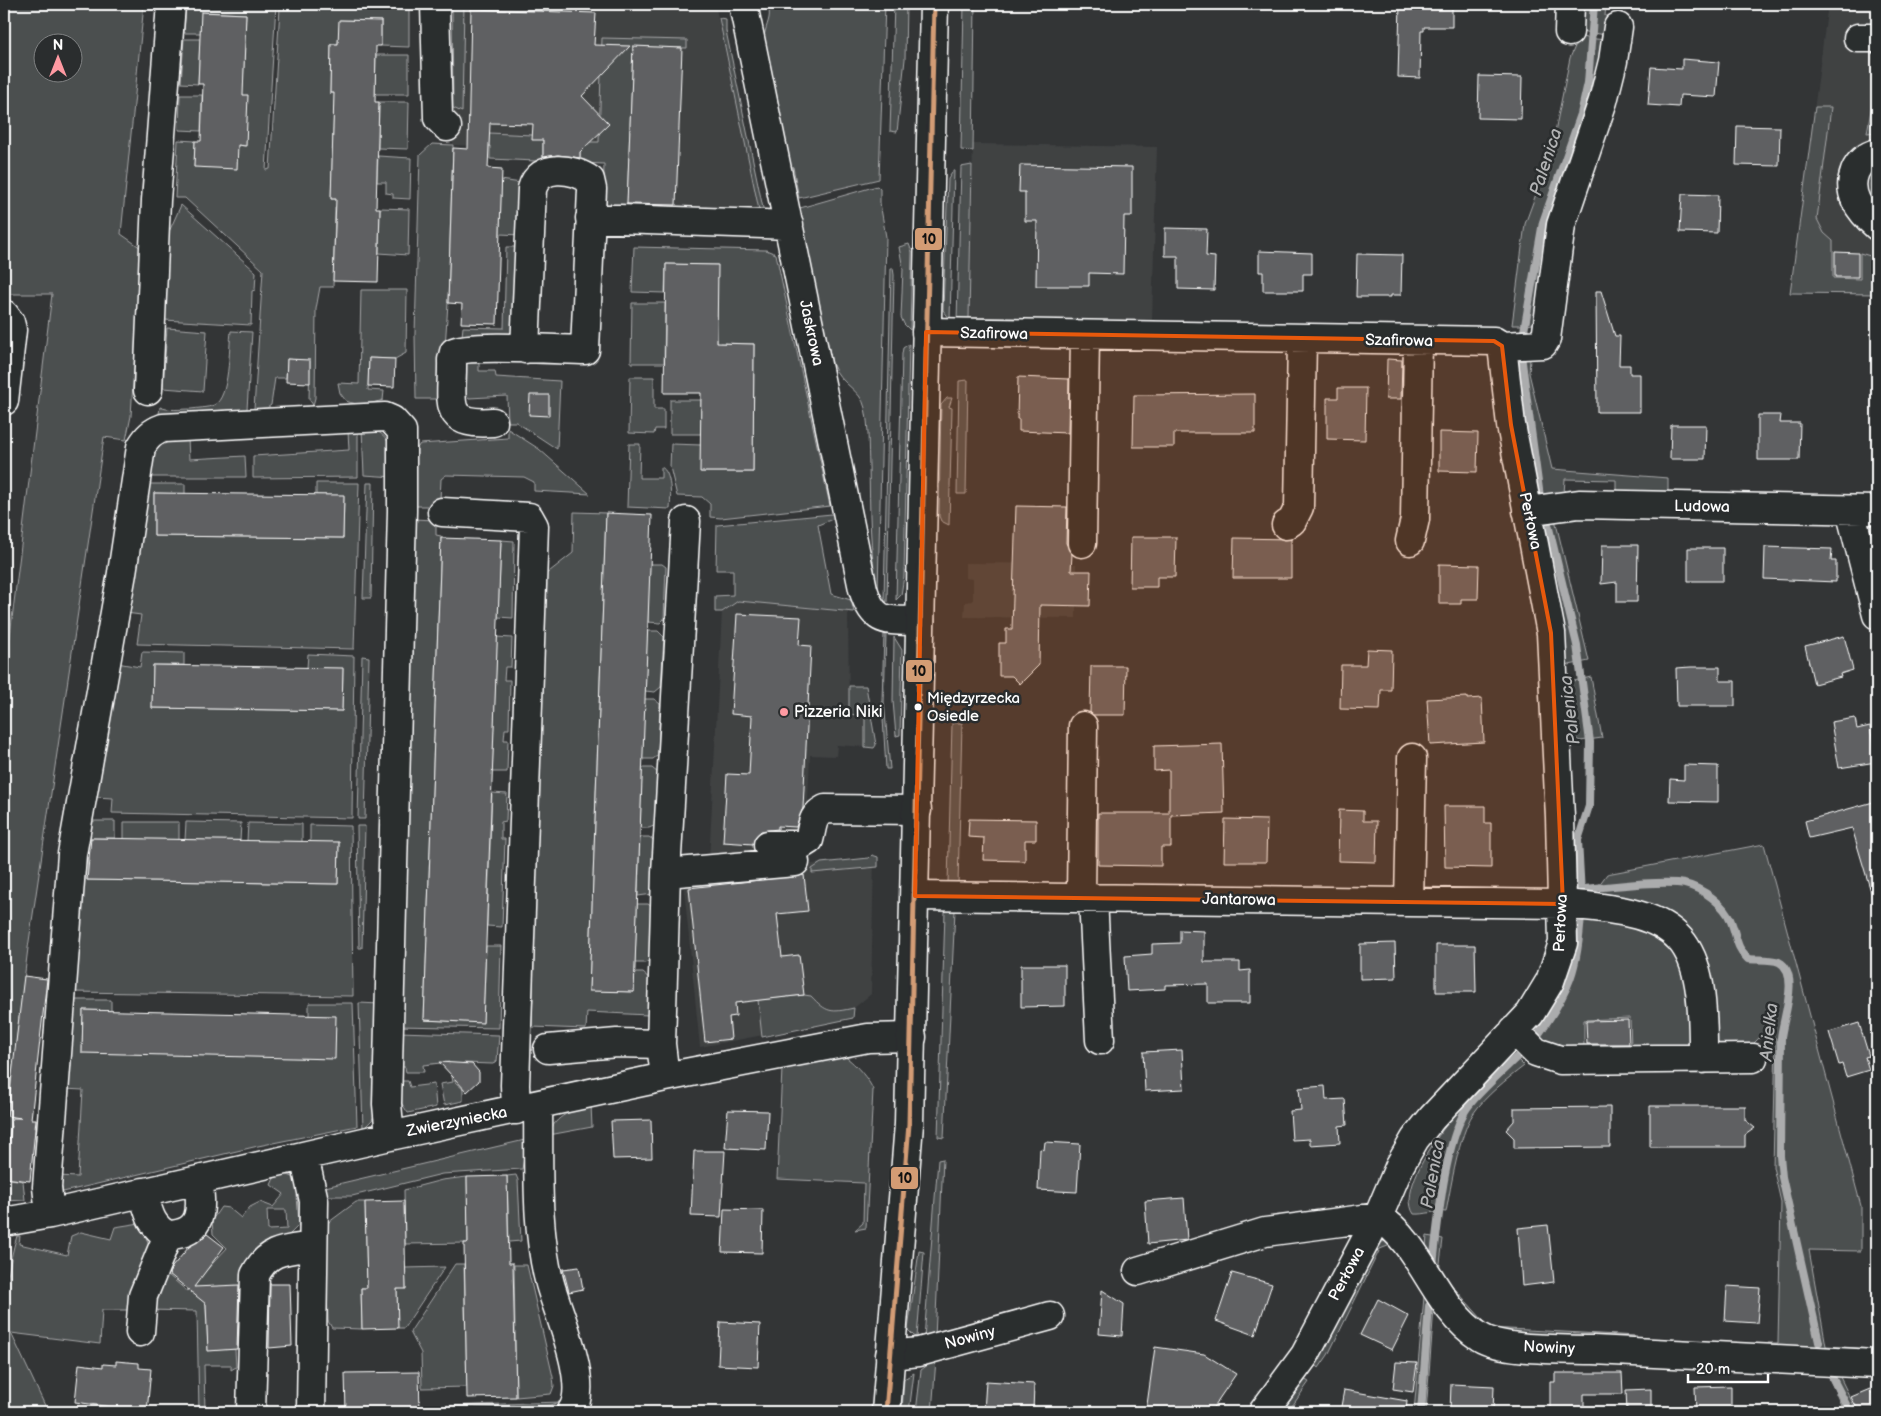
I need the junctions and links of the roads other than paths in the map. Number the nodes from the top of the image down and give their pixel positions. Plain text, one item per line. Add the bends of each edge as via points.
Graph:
1 (172, 4) edge
2 (436, 4) edge
3 (743, 4) edge
4 (934, 4) edge
5 (1570, 4) edge
6 (1618, 27) dead end
7 (1569, 32) dead end
8 (447, 128) dead end
9 (1877, 153) edge
10 (590, 218) junction
11 (789, 225) junction
12 (1877, 226) edge
13 (4, 314) edge
14 (926, 332) junction
15 (1085, 336) junction
16 (1302, 340) junction
17 (1418, 341) junction
18 (1502, 346) junction
19 (525, 349) junction
20 (148, 390) dead end
21 (4, 401) edge
22 (493, 422) dead end
23 (1850, 510) junction
24 (1877, 510) edge
25 (1527, 511) junction
26 (442, 512) dead end
27 (686, 522) dead end
28 (1286, 525) dead end
29 (1410, 541) dead end
30 (1082, 543) dead end
31 (1877, 614) edge
32 (920, 621) junction
33 (1083, 726) dead end
34 (1412, 758) dead end
35 (916, 810) junction
36 (768, 845) dead end
37 (795, 862) dead end
38 (666, 873) junction
39 (915, 896) junction
40 (1087, 898) junction
41 (1409, 902) junction
42 (1563, 904) junction
43 (1514, 1030) junction
44 (912, 1037) junction
45 (1100, 1040) dead end
46 (661, 1044) junction
47 (548, 1049) dead end
48 (1754, 1058) dead end
49 (1703, 1059) junction
50 (665, 1077) junction
51 (527, 1108) junction
52 (390, 1136) junction
53 (304, 1156) junction
54 (198, 1180) junction
55 (143, 1192) junction
56 (50, 1214) junction
57 (1378, 1217) junction
58 (4, 1222) edge
59 (168, 1235) junction
60 (313, 1246) junction
61 (1138, 1271) dead end
62 (1050, 1316) dead end
63 (140, 1332) dead end
64 (890, 1355) junction
65 (1877, 1364) edge
66 (251, 1412) edge
67 (311, 1412) edge
68 (571, 1412) edge
69 (886, 1412) edge
70 (1263, 1412) edge

1 - 20 street via 156,200
2 - 8 street via 438,118
3 - 11 street, Jaskrowa
4 - 14 street
5 - 7 street
6 - 18 street, Szafirowa via 1603,101 1561,225 1546,339 1543,344
9 - 12 street via 1864,159 1856,168 1852,188 1856,201
10 - 11 street
10 - 19 street via 585,350
10 - 19 street via 590,180 576,172 550,171 535,179
11 - 32 street, Jaskrowa via 863,589 872,612 880,618
13 - 21 street via 12,330
14 - 15 street, Szafirowa
14 - 32 street
15 - 16 street, Szafirowa
15 - 30 street
16 - 17 street, Szafirowa
16 - 28 street via 1299,507 1292,522
17 - 18 street, Szafirowa via 1494,341
17 - 29 street via 1415,519
18 - 25 street, Perłowa via 1507,400
19 - 22 street via 466,348 454,352 453,412 460,419 476,423
23 - 24 street, Ludowa
23 - 25 street, Ludowa via 1579,504
23 - 31 street
25 - 42 street, Perłowa via 1551,633
26 - 51 street via 520,515 529,517 534,526 515,1085
27 - 38 street
32 - 35 street
33 - 40 street
34 - 41 street
35 - 36 street via 825,809 813,819 809,840 800,845
35 - 39 street
37 - 38 street
38 - 46 street
39 - 40 street, Jantarowa
39 - 44 street
40 - 41 street, Jantarowa
40 - 45 street
41 - 42 street, Jantarowa
42 - 43 street, Perłowa via 1563,943 1558,963 1540,1000
42 - 49 street, Jantarowa via 1640,914 1673,931 1688,949 1697,970 1704,1018
43 - 49 street via 1536,1052 1560,1060
43 - 57 street, Perłowa via 1416,1139 1400,1165
44 - 50 street, Zwierzyniecka via 868,1038
44 - 64 street via 907,1152
46 - 47 street via 617,1043
46 - 50 street
48 - 49 street
50 - 51 street, Zwierzyniecka
51 - 52 street, Zwierzyniecka
51 - 68 street via 543,1251 550,1285 567,1332 578,1398
52 - 53 street, Zwierzyniecka
52 - 56 street via 387,1104 402,431 392,420 385,418 164,428 153,432 141,447 72,854 47,1187
53 - 54 street, Zwierzyniecka
53 - 60 street via 313,1190
54 - 55 street, Zwierzyniecka
54 - 59 street via 201,1203 196,1223 180,1235
55 - 56 street, Zwierzyniecka
55 - 59 street via 153,1223
56 - 58 street, Zwierzyniecka
57 - 61 street via 1280,1229
57 - 65 street, Nowiny via 1391,1224 1403,1237 1431,1284 1464,1324 1491,1342 1584,1350
57 - 70 street, Perłowa via 1306,1355
59 - 63 street via 143,1296
60 - 66 street via 273,1254 262,1262 255,1275
60 - 67 street
62 - 64 street, Nowiny via 919,1352
64 - 69 street

